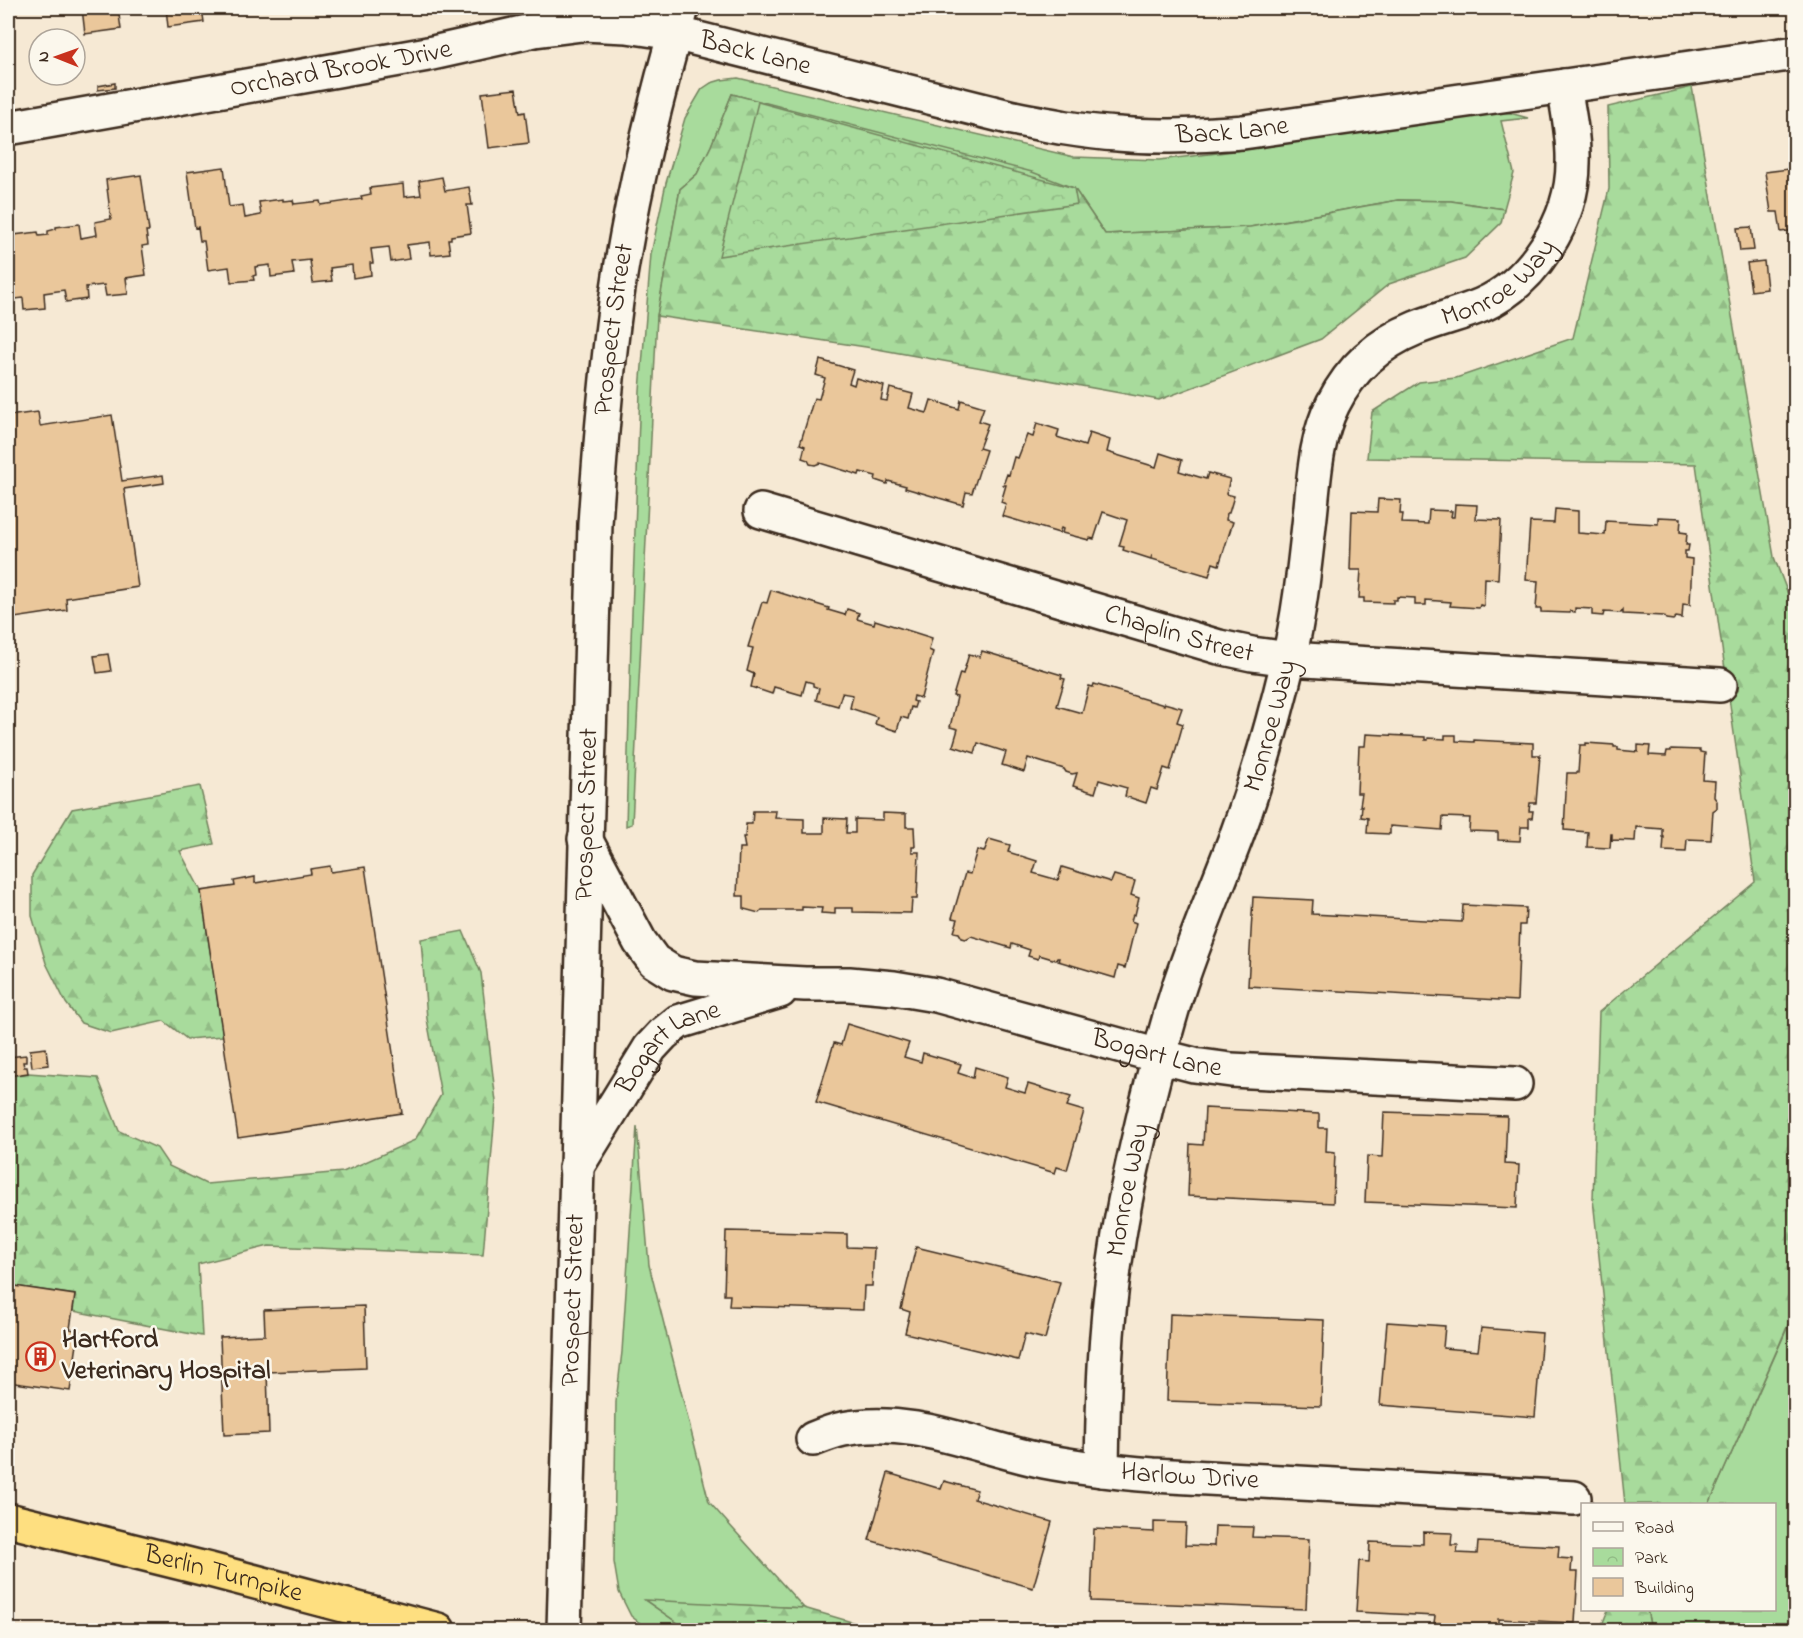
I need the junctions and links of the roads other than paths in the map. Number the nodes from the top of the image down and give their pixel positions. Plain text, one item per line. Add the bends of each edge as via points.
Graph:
1 (678, 20) edge
2 (1796, 52) edge
3 (1564, 86) junction
4 (8, 128) edge
5 (761, 511) dead end
6 (1289, 659) junction
7 (1719, 685) dead end
8 (585, 839) junction
9 (805, 984) junction
10 (1159, 1056) junction
11 (1515, 1084) dead end
12 (576, 1168) junction
13 (813, 1439) dead end
14 (1102, 1470) junction
15 (1574, 1498) dead end
16 (8, 1520) edge
17 (438, 1630) edge
18 (564, 1630) edge

1 - 3 street, Back Lane via 1013,118 1118,134 1243,132
1 - 4 street, Orchard Brook Drive via 535,30 418,56
1 - 8 street, Prospect Street via 629,225 608,375 595,524
2 - 3 street, Back Lane
3 - 6 street, Monroe Way via 1574,163 1569,196 1542,255 1505,293 1480,306 1415,328 1365,358 1331,408 1315,469
5 - 6 street, Chaplin Street via 1219,647
6 - 7 street, Chaplin Street
6 - 10 street, Monroe Way via 1256,778 1179,985
8 - 9 street, Bogart Lane via 640,942 654,961 672,973 695,978
8 - 12 street, Prospect Street
9 - 10 street, Bogart Lane via 861,985 936,995
9 - 12 street, Bogart Lane via 678,1022 663,1034 650,1048
10 - 11 street, Bogart Lane via 1231,1070
10 - 14 street, Monroe Way via 1116,1255 1108,1317
12 - 18 street, Prospect Street
13 - 14 street, Harlow Drive via 842,1429 874,1425 913,1427 1044,1461
14 - 15 street, Harlow Drive
16 - 17 highway, Berlin Turnpike

